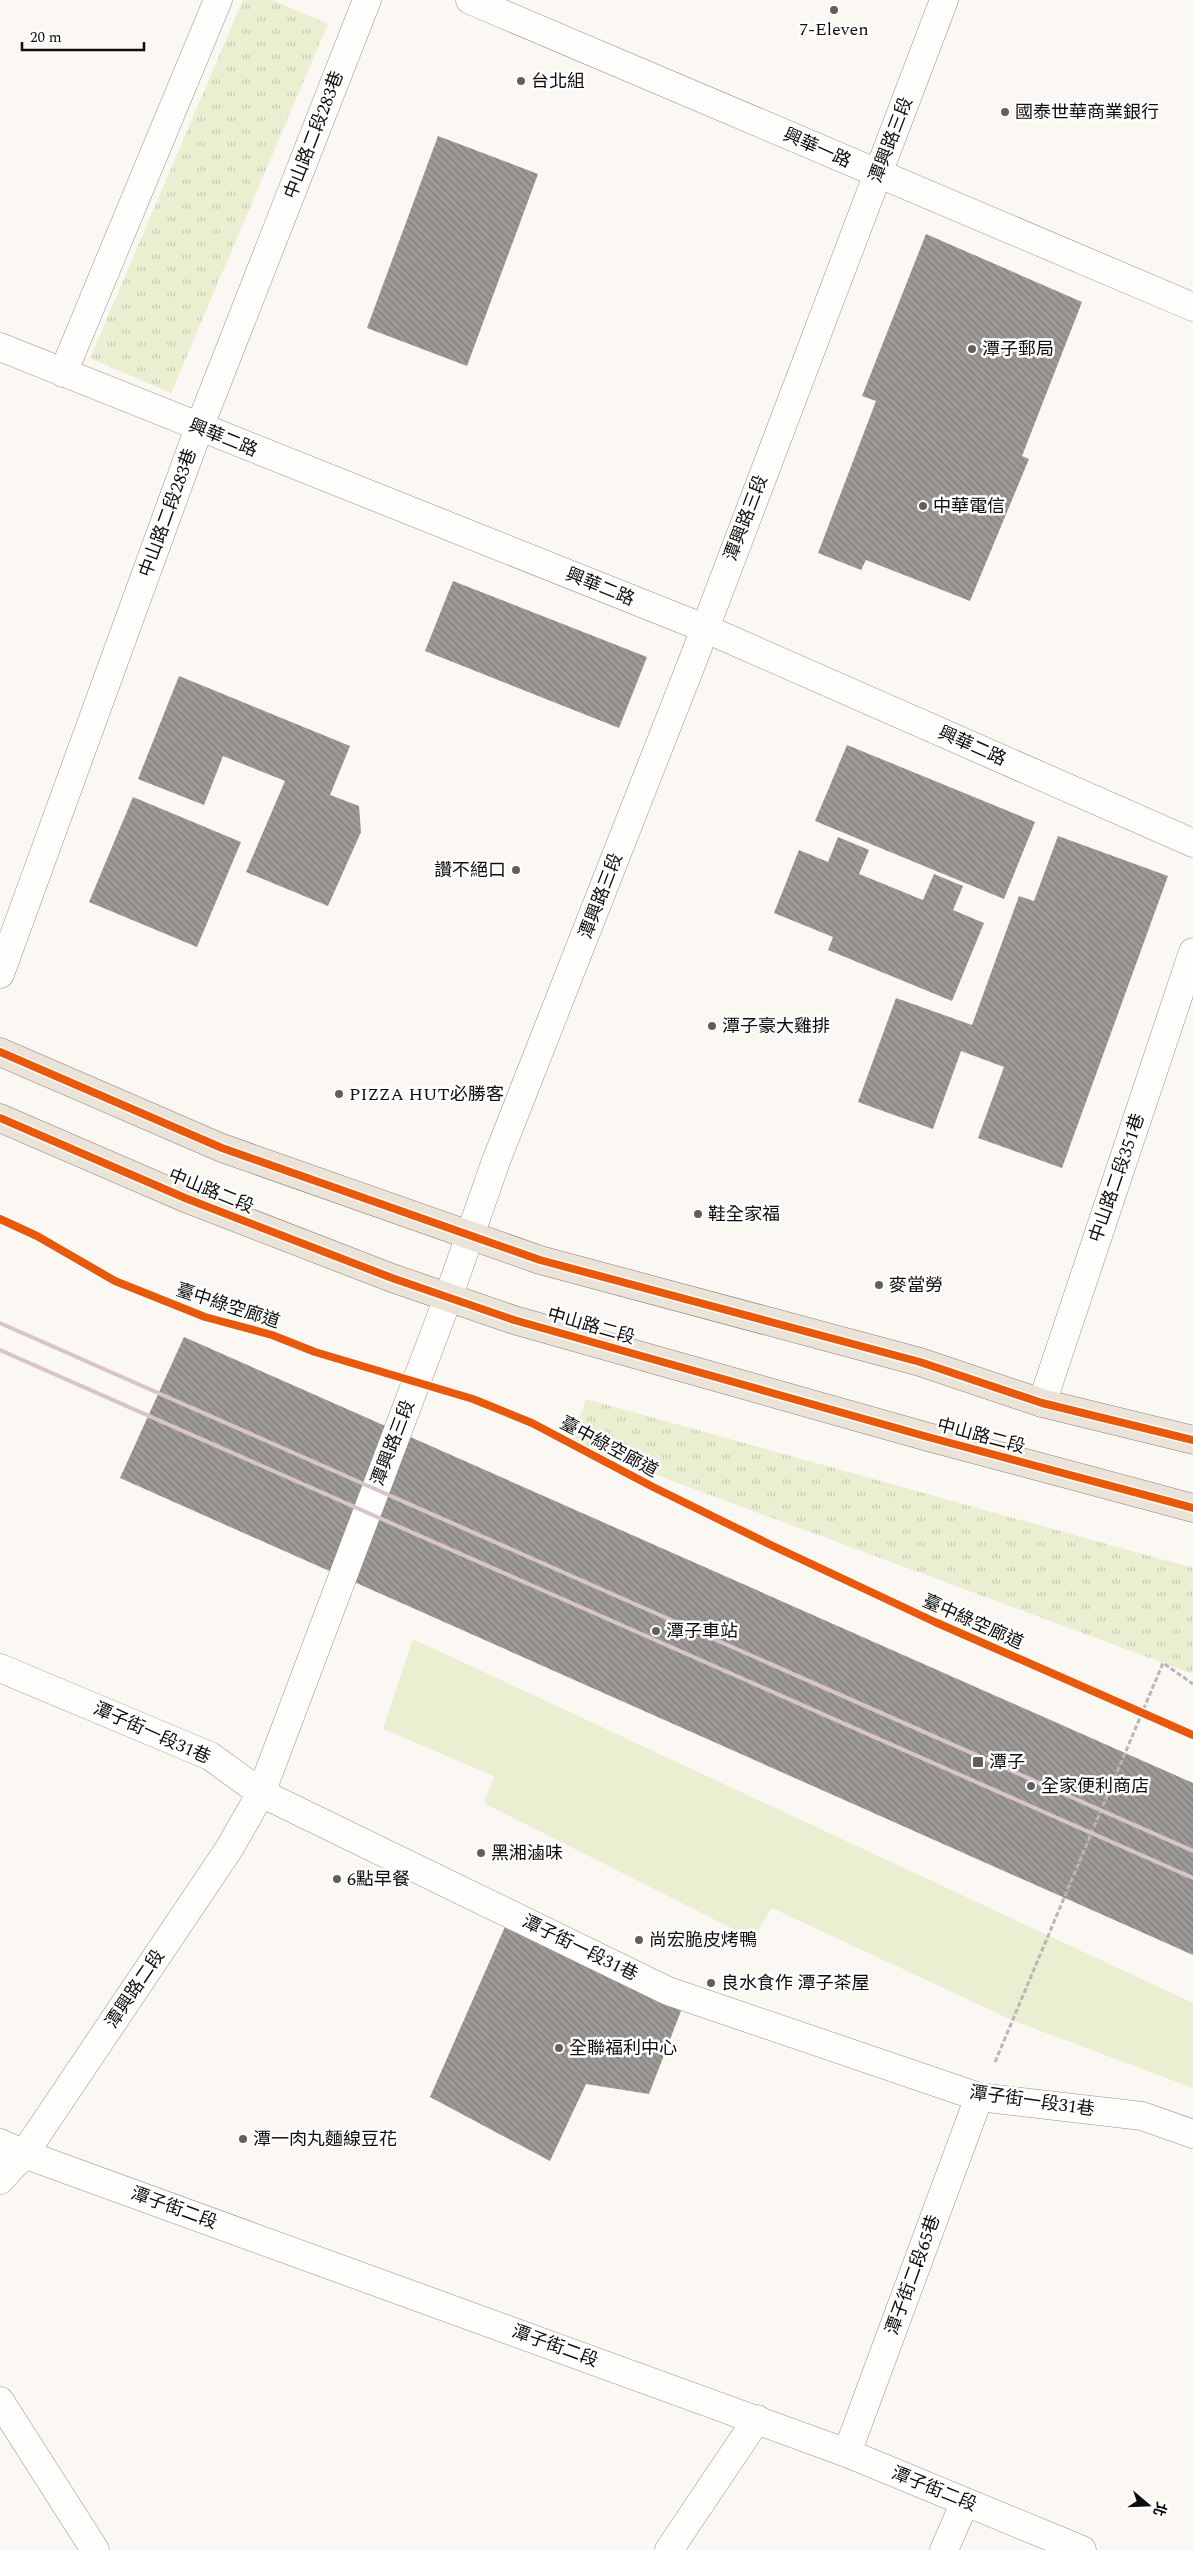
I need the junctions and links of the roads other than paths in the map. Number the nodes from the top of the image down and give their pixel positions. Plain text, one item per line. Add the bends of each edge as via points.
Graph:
1 (218, 0) edge
2 (367, 0) edge
3 (470, 0) edge
4 (944, 0) edge
5 (498, 5) edge
6 (878, 175) junction
7 (1193, 307) edge
8 (0, 346) edge
9 (63, 373) junction
10 (199, 428) junction
11 (704, 628) junction
12 (1193, 843) edge
13 (1193, 952) edge
14 (0, 974) edge
15 (0, 1052) edge
16 (0, 1118) edge
17 (470, 1234) junction
18 (448, 1298) junction
19 (1042, 1404) junction
20 (1193, 1440) edge
21 (1193, 1508) edge
22 (0, 1668) edge
23 (261, 1793) junction
24 (979, 2097) junction
25 (1193, 2134) edge
26 (12, 2148) edge
27 (0, 2180) edge
28 (0, 2401) edge
29 (757, 2420) junction
30 (847, 2453) junction
31 (965, 2502) junction
32 (95, 2550) edge
33 (669, 2550) edge
34 (944, 2550) edge
35 (1082, 2550) edge

1 - 9 street
2 - 10 street, 中山路二段283巷
3 - 5 street, 興華一路
4 - 6 street, 潭興路三段
5 - 6 street, 興華一路
6 - 7 street, 興華一路
6 - 11 street, 潭興路三段
8 - 9 street, 興華二路
9 - 10 street, 興華二路
10 - 11 street, 興華二路
10 - 14 street, 中山路二段283巷
11 - 12 street, 興華二路
11 - 17 street, 潭興路三段
13 - 19 street, 中山路二段351巷
15 - 17 main road via 222,1148
16 - 18 main road, 中山路二段 via 185,1198
17 - 18 street, 潭興路三段
17 - 19 main road via 540,1260 920,1362
18 - 21 main road, 中山路二段 via 523,1323
18 - 23 street, 潭興路三段
19 - 20 main road
22 - 23 street, 潭子街一段31巷 via 210,1756
23 - 24 street, 潭子街一段31巷 via 668,1991
23 - 26 street, 潭興路二段 via 229,1849
24 - 25 street, 潭子街一段31巷 via 1142,2116
24 - 30 street, 潭子街二段65巷
26 - 27 street, 潭興路二段
26 - 29 street, 潭子街二段
28 - 32 street
29 - 30 street, 潭子街二段
29 - 33 street
30 - 31 street, 潭子街二段
31 - 34 street
31 - 35 street, 潭子街二段

